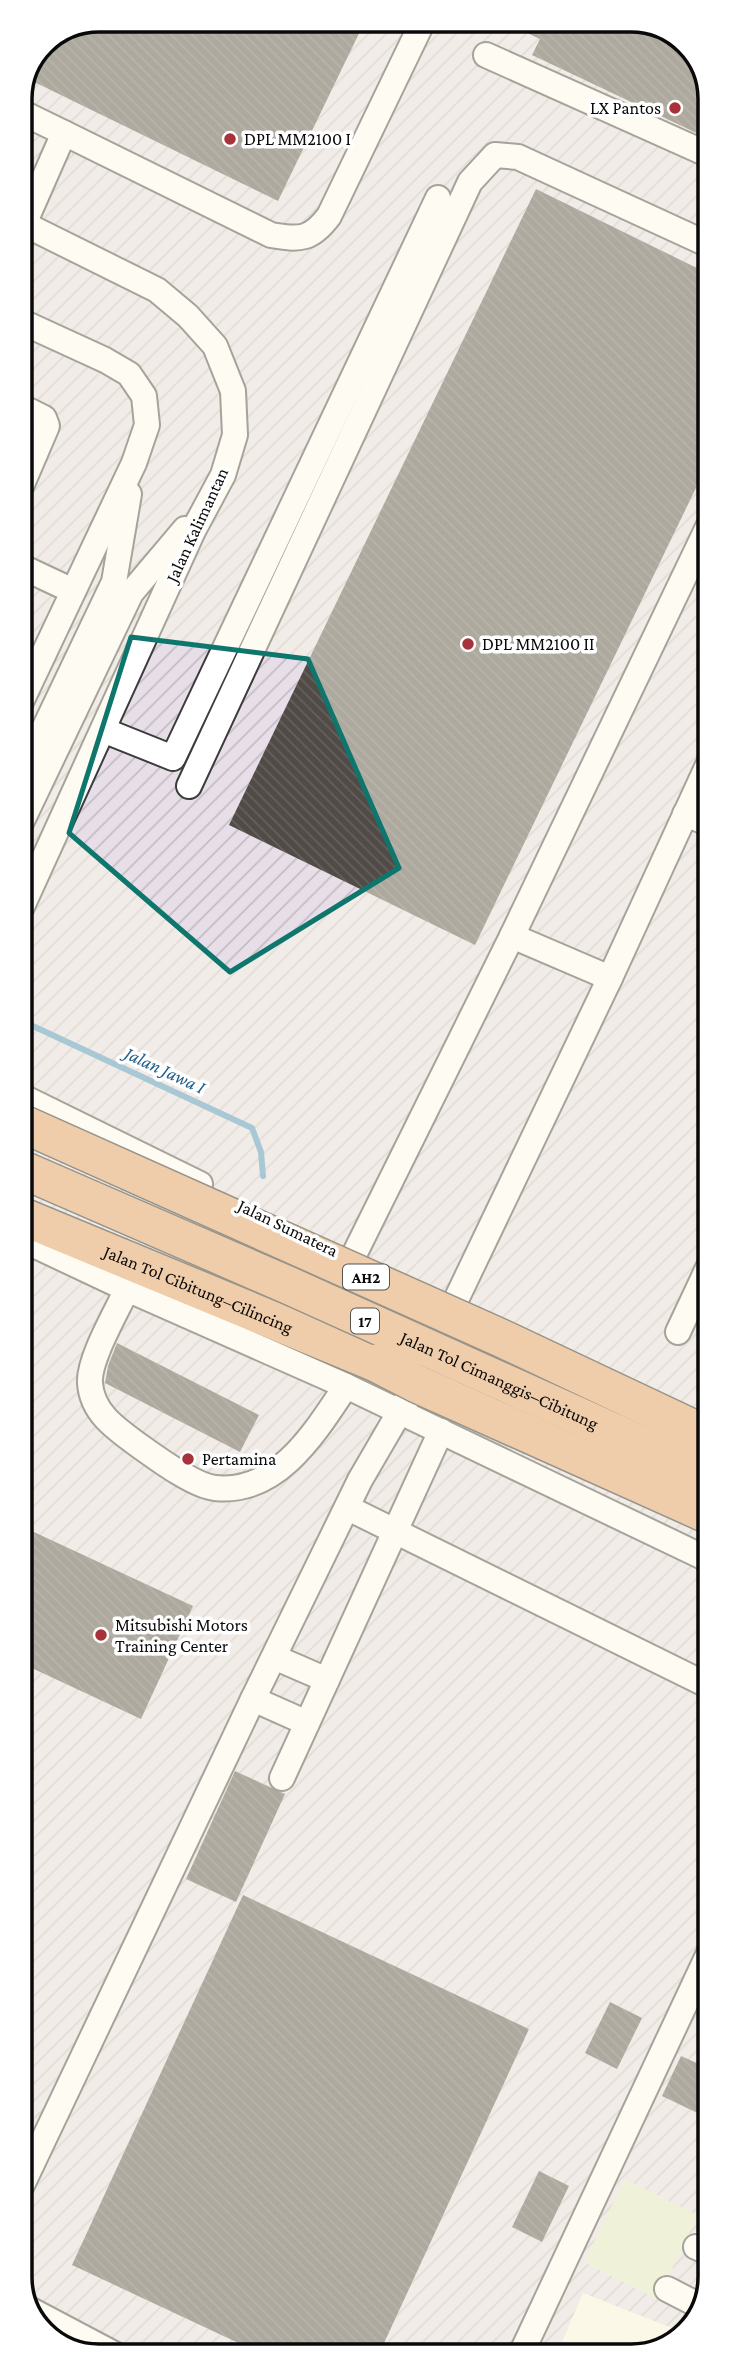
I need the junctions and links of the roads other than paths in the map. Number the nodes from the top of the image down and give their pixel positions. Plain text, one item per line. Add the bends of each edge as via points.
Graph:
1 (418, 32) edge
2 (486, 55) dead end
3 (32, 117) edge
4 (64, 132) junction
5 (698, 150) edge
6 (438, 198) dead end
7 (32, 201) edge
8 (32, 228) edge
9 (698, 240) edge
10 (32, 327) edge
11 (32, 412) edge
12 (32, 461) edge
13 (134, 463) junction
14 (210, 499) junction
15 (698, 548) edge
16 (32, 572) edge
17 (73, 591) junction
18 (32, 663) edge
19 (103, 730) junction
20 (32, 754) edge
21 (189, 786) dead end
22 (698, 786) edge
23 (32, 800) edge
24 (685, 814) junction
25 (698, 819) edge
26 (32, 880) edge
27 (512, 936) junction
28 (610, 978) junction
29 (32, 1102) edge
30 (32, 1128) edge
31 (32, 1174) edge
32 (32, 1221) edge
33 (32, 1243) edge
34 (32, 1244) edge
35 (352, 1259) junction
36 (127, 1289) junction
37 (698, 1289) edge
38 (452, 1308) junction
39 (678, 1332) dead end
40 (376, 1363) junction
41 (346, 1386) junction
42 (399, 1412) junction
43 (698, 1424) edge
44 (441, 1431) junction
45 (698, 1431) edge
46 (698, 1470) edge
47 (348, 1508) junction
48 (698, 1510) edge
49 (394, 1532) junction
50 (698, 1555) edge
51 (274, 1657) junction
52 (327, 1680) junction
53 (698, 1681) edge
54 (253, 1699) junction
55 (307, 1723) junction
56 (282, 1777) dead end
57 (698, 1976) edge
58 (32, 2164) edge
59 (667, 2289) dead end
60 (692, 2302) edge
61 (47, 2319) edge
62 (91, 2343) edge
63 (526, 2344) edge

1 - 4 street via 329,216 317,232 293,239 271,235
2 - 5 street
3 - 4 street
4 - 7 street
6 - 19 street via 173,758
8 - 14 street, Jalan Kalimantan via 157,290 215,346 233,391 236,435
9 - 21 street via 519,157 495,155 470,182
10 - 13 street via 128,374 144,396 147,425
11 - 12 street via 44,418 47,426
13 - 17 street
13 - 20 street via 114,582
14 - 19 street, Jalan Kalimantan
14 - 23 street via 131,593
15 - 27 street
16 - 17 street
17 - 18 street
19 - 26 street, Jalan Kalimantan
22 - 24 street
24 - 25 street
24 - 28 street
27 - 28 street
27 - 35 street
28 - 38 street
29 - 35 street, Jalan Sumatera
30 - 45 highway, AH2, bridge
31 - 46 highway, Jalan Tol Cimanggis–Cibitung / 17, bridge
32 - 40 highway, Jalan Tol Cibitung–Cilincing / 17
33 - 40 highway
34 - 36 street
35 - 38 street, Jalan Sumatera
36 - 41 street
36 - 41 street via 90,1372 92,1395 109,1424 172,1470 203,1484 213,1488 249,1485 280,1469 309,1441
37 - 39 street
38 - 42 street
38 - 43 street, Jalan Sumatera
40 - 48 highway, Jalan Tol Cimanggis–Cibitung / 17, bridge
41 - 42 street
42 - 44 street
42 - 47 street
44 - 49 street
44 - 50 street
47 - 49 street
47 - 51 street
49 - 52 street
49 - 53 street
51 - 52 street
51 - 54 street
52 - 55 street
54 - 55 street
54 - 58 street
55 - 56 street
57 - 63 street
59 - 60 street
61 - 62 street

